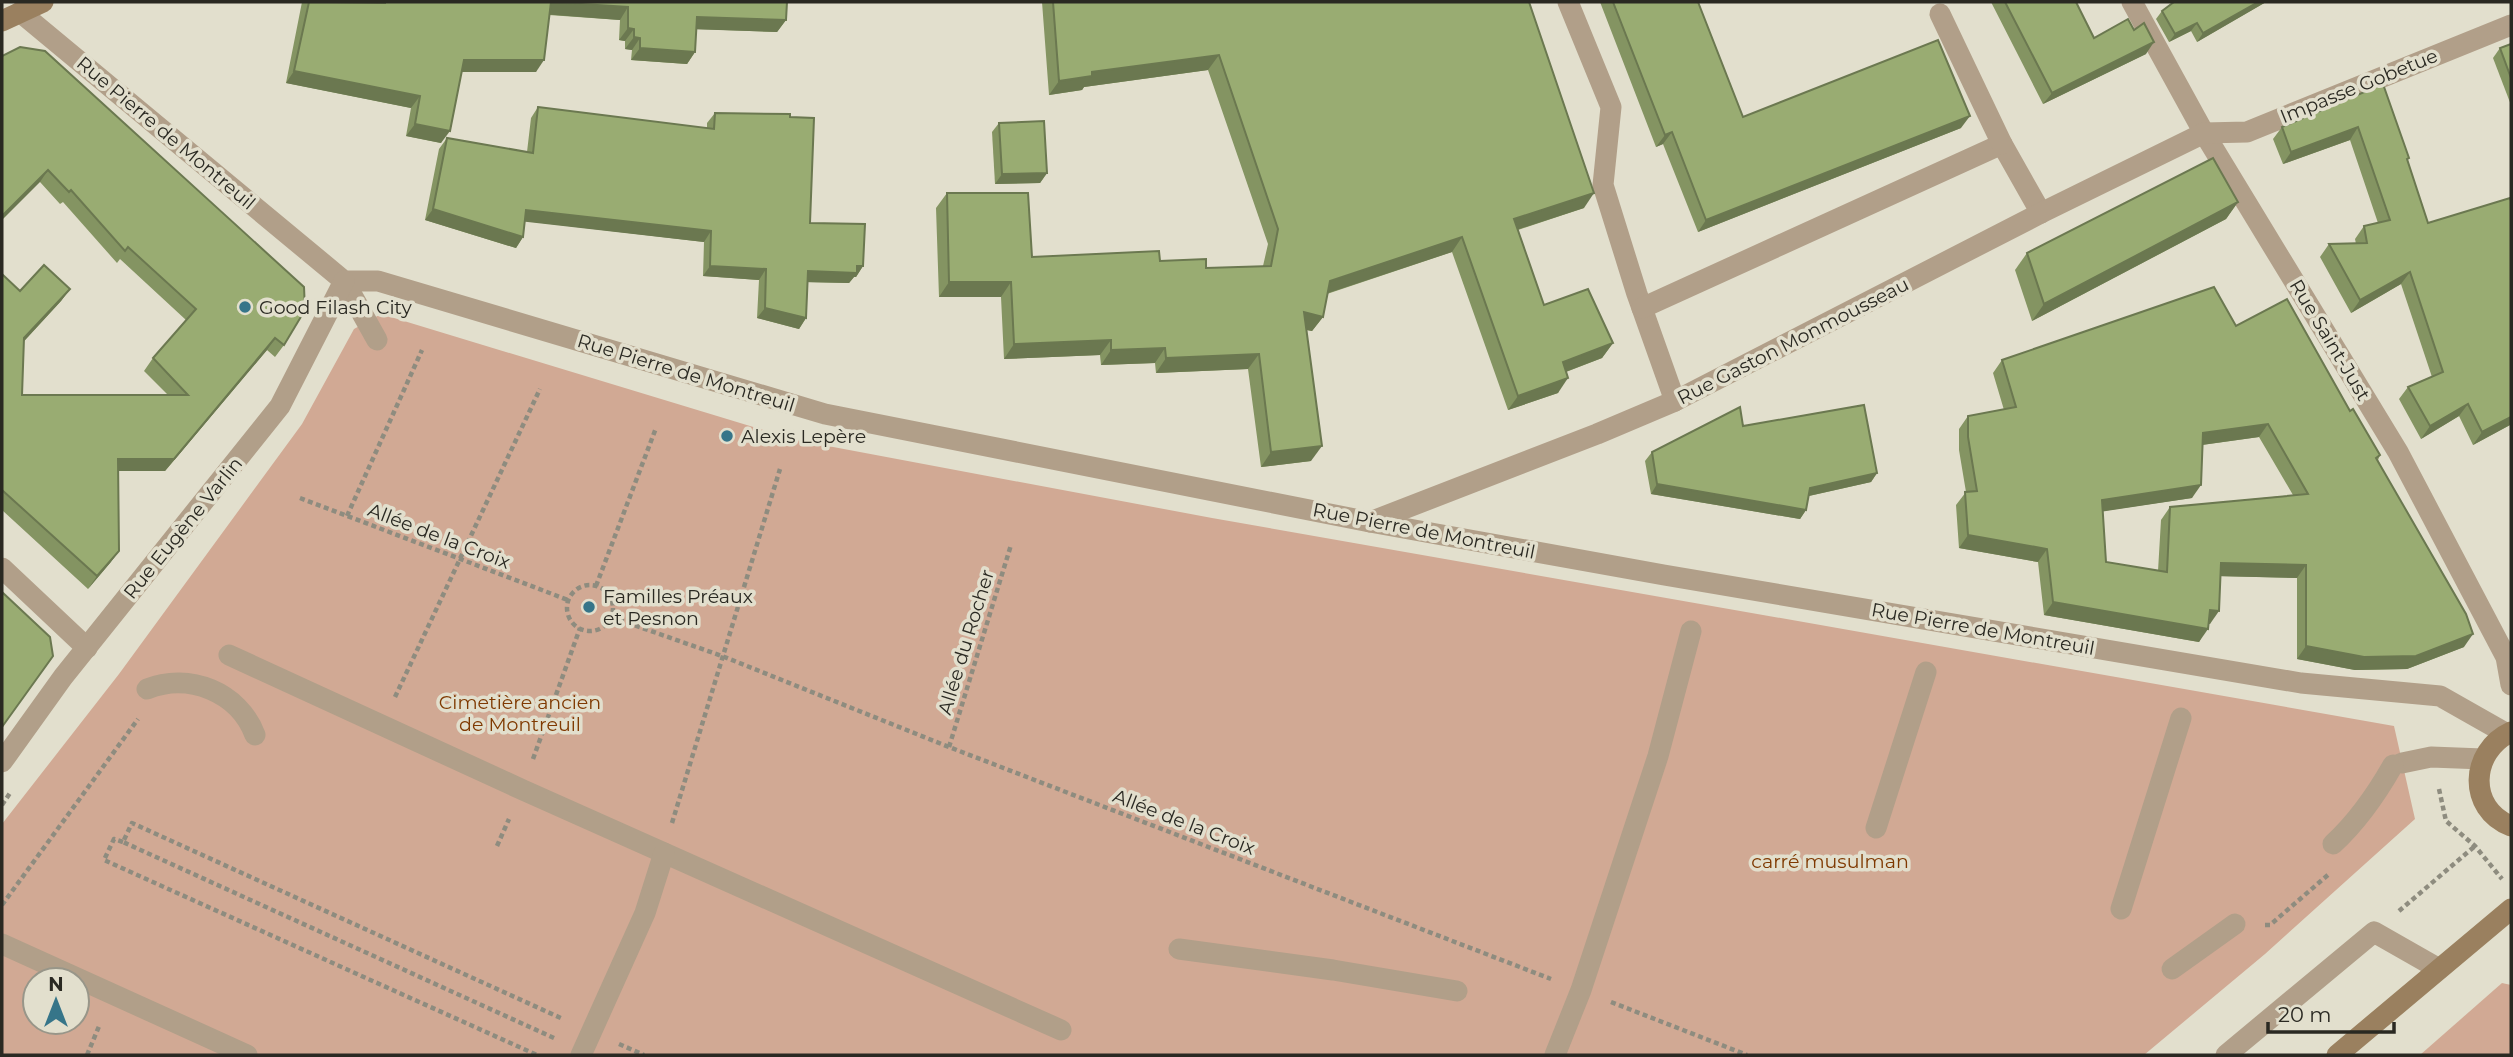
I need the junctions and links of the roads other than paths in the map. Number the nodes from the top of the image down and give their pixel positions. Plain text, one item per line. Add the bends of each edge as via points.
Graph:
1 (43, 2) edge
2 (1568, 2) edge
3 (2132, 2) edge
4 (1941, 14) dead end
5 (11, 17) edge
6 (2511, 25) edge
7 (2204, 133) junction
8 (2002, 144) junction
9 (2041, 213) junction
10 (348, 289) junction
11 (1642, 309) junction
12 (377, 340) dead end
13 (1675, 401) junction
14 (1370, 522) junction
15 (2, 568) edge
16 (1691, 631) dead end
17 (87, 648) junction
18 (229, 655) dead end
19 (1926, 672) dead end
20 (2511, 685) edge
21 (147, 689) dead end
22 (2181, 718) dead end
23 (2509, 733) edge
24 (255, 735) dead end
25 (2483, 759) junction
26 (2, 762) edge
27 (2511, 826) edge
28 (1875, 828) dead end
29 (2333, 844) road end
30 (664, 853) junction
31 (2121, 909) dead end
32 (2511, 909) edge
33 (2235, 924) road end
34 (2, 944) edge
35 (1179, 949) dead end
36 (2172, 969) dead end
37 (2439, 969) junction
38 (1457, 991) dead end
39 (1062, 1030) dead end
40 (585, 1046) edge
41 (247, 1055) edge
42 (1555, 1055) edge
43 (2226, 1055) edge
44 (2337, 1055) edge

1 - 5 main road
2 - 11 street via 1611,107 1603,185
3 - 7 street, Rue Saint-Just
4 - 8 street
5 - 10 street, Rue Pierre de Montreuil
6 - 7 street, Impasse Gobetue via 2247,132
7 - 9 street, Rue Gaston Monmousseau
7 - 20 street, Rue Saint-Just via 2398,452 2506,657
8 - 9 street
8 - 11 street
9 - 13 street, Rue Gaston Monmousseau
10 - 12 street
10 - 14 street, Rue Pierre de Montreuil via 378,281 825,414
10 - 17 street, Rue Eugène Varlin via 280,405
11 - 13 street
13 - 14 street, Rue Gaston Monmousseau
14 - 23 street, Rue Pierre de Montreuil via 2301,683 2440,696
15 - 17 street
16 - 42 street via 1658,756
17 - 26 street, Rue Eugène Varlin
18 - 30 street
19 - 28 street
21 - 24 street via 174,681 212,691 237,707
22 - 31 street
23 - 25 main road via 2492,744
25 - 27 main road via 2478,782 2484,804 2500,822
25 - 29 street via 2431,757 2398,764 2350,829
30 - 39 street
30 - 40 street via 645,913
32 - 37 main road
33 - 36 street
34 - 41 street
35 - 38 street
37 - 43 street via 2374,932
37 - 44 main road

